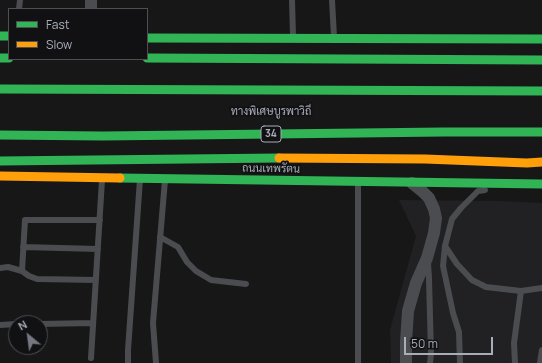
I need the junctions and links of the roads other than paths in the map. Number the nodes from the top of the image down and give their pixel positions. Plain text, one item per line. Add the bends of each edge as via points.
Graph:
1 (292, 0) edge
2 (332, 0) edge
3 (148, 38) edge
4 (293, 38) junction
5 (334, 38) junction
6 (542, 39) edge
7 (148, 58) edge
8 (542, 60) edge
9 (0, 89) edge
10 (542, 91) edge
11 (0, 98) edge
12 (144, 98) dead end
13 (359, 124) dead end
14 (542, 125) edge
15 (542, 132) edge
16 (0, 135) edge
17 (0, 161) edge
18 (542, 162) edge
19 (0, 176) edge
20 (102, 178) junction
21 (140, 178) junction
22 (165, 179) junction
23 (358, 182) junction
24 (412, 183) junction
25 (513, 183) junction
26 (542, 184) edge
27 (100, 220) junction
28 (160, 237) junction
29 (445, 246) junction
30 (23, 247) junction
31 (98, 249) junction
32 (427, 258) junction
33 (0, 268) edge
34 (22, 271) junction
35 (96, 280) junction
36 (246, 284) dead end
37 (542, 288) edge
38 (521, 291) junction
39 (93, 323) junction
40 (48, 324) edge
41 (542, 350) edge
42 (91, 358) dead end
43 (128, 363) edge
44 (156, 363) edge
45 (358, 363) edge
46 (406, 363) edge
47 (430, 363) edge
48 (460, 363) edge
49 (514, 363) edge
50 (540, 363) edge

1 - 4 lane
2 - 5 lane
3 - 4 main road
4 - 5 main road
5 - 6 main road
7 - 8 main road
9 - 10 main road
11 - 12 main road
13 - 14 main road
15 - 16 main road, 34
17 - 18 main road via 281,158
19 - 20 main road, ถนนเทพรัตน
20 - 21 main road, ถนนเทพรัตน
20 - 27 lane
21 - 22 main road, ถนนเทพรัตน
21 - 43 lane
22 - 23 main road, ถนนเทพรัตน
22 - 28 lane
23 - 24 main road, ถนนเทพรัตน
23 - 45 lane
24 - 25 main road, ถนนเทพรัตน
24 - 32 street via 429,198 436,218
25 - 26 main road, ถนนเทพรัตน
25 - 29 lane via 478,191 452,219
27 - 30 lane via 25,220
27 - 31 lane
28 - 36 lane via 178,247 187,262 211,280
28 - 44 lane via 153,323
29 - 38 lane via 472,280 486,287
29 - 48 lane via 443,266 459,332
30 - 31 lane
30 - 34 lane
31 - 35 lane
32 - 46 street via 408,311
32 - 47 lane
33 - 34 lane via 8,267
34 - 35 lane via 37,279
35 - 39 lane
37 - 38 lane
38 - 49 lane
39 - 40 lane
39 - 42 lane
41 - 50 lane

